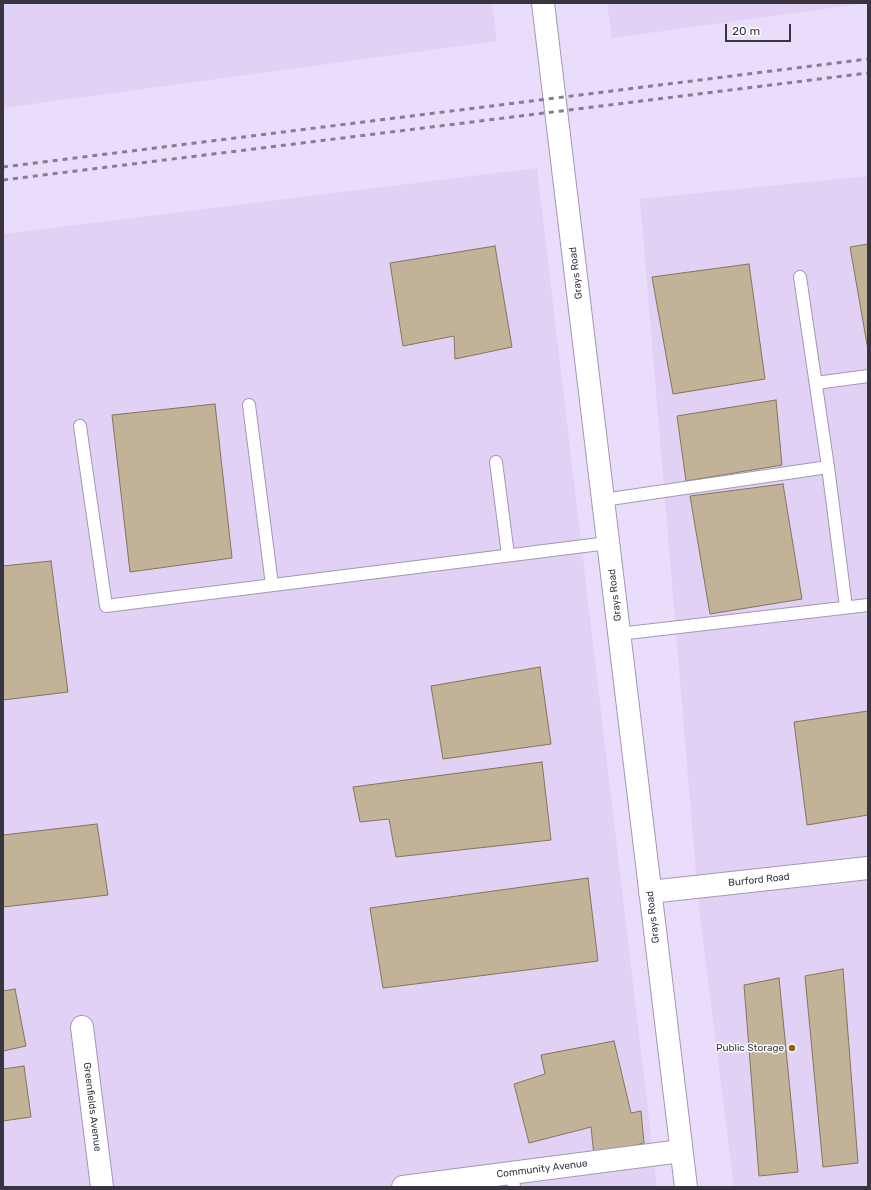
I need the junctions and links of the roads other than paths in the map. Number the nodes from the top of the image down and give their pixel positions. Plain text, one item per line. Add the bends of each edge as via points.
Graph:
1 (543, 3) edge
2 (800, 277) dead end
3 (868, 376) edge
4 (816, 383) junction
5 (249, 405) dead end
6 (80, 426) dead end
7 (496, 462) dead end
8 (828, 467) junction
9 (603, 500) junction
10 (608, 543) junction
11 (508, 555) junction
12 (272, 585) junction
13 (868, 605) edge
14 (846, 607) junction
15 (619, 634) junction
16 (868, 868) edge
17 (650, 892) junction
18 (82, 1027) dead end
19 (681, 1151) junction
20 (513, 1180) edge
21 (102, 1187) edge
22 (403, 1187) edge
23 (686, 1187) edge

1 - 9 street, Grays Road
2 - 4 lane
3 - 4 lane
4 - 8 lane
5 - 12 lane
6 - 12 lane via 106,606
7 - 11 lane
8 - 9 lane
8 - 14 lane
9 - 10 street, Grays Road
10 - 11 lane
10 - 15 street, Grays Road
11 - 12 lane
13 - 14 lane
14 - 15 lane
15 - 17 street, Grays Road
16 - 17 street, Burford Road
17 - 19 street, Grays Road
18 - 21 street, Greenfields Avenue
19 - 20 street, Community Avenue
19 - 23 street, Grays Road
20 - 22 street, Community Avenue

